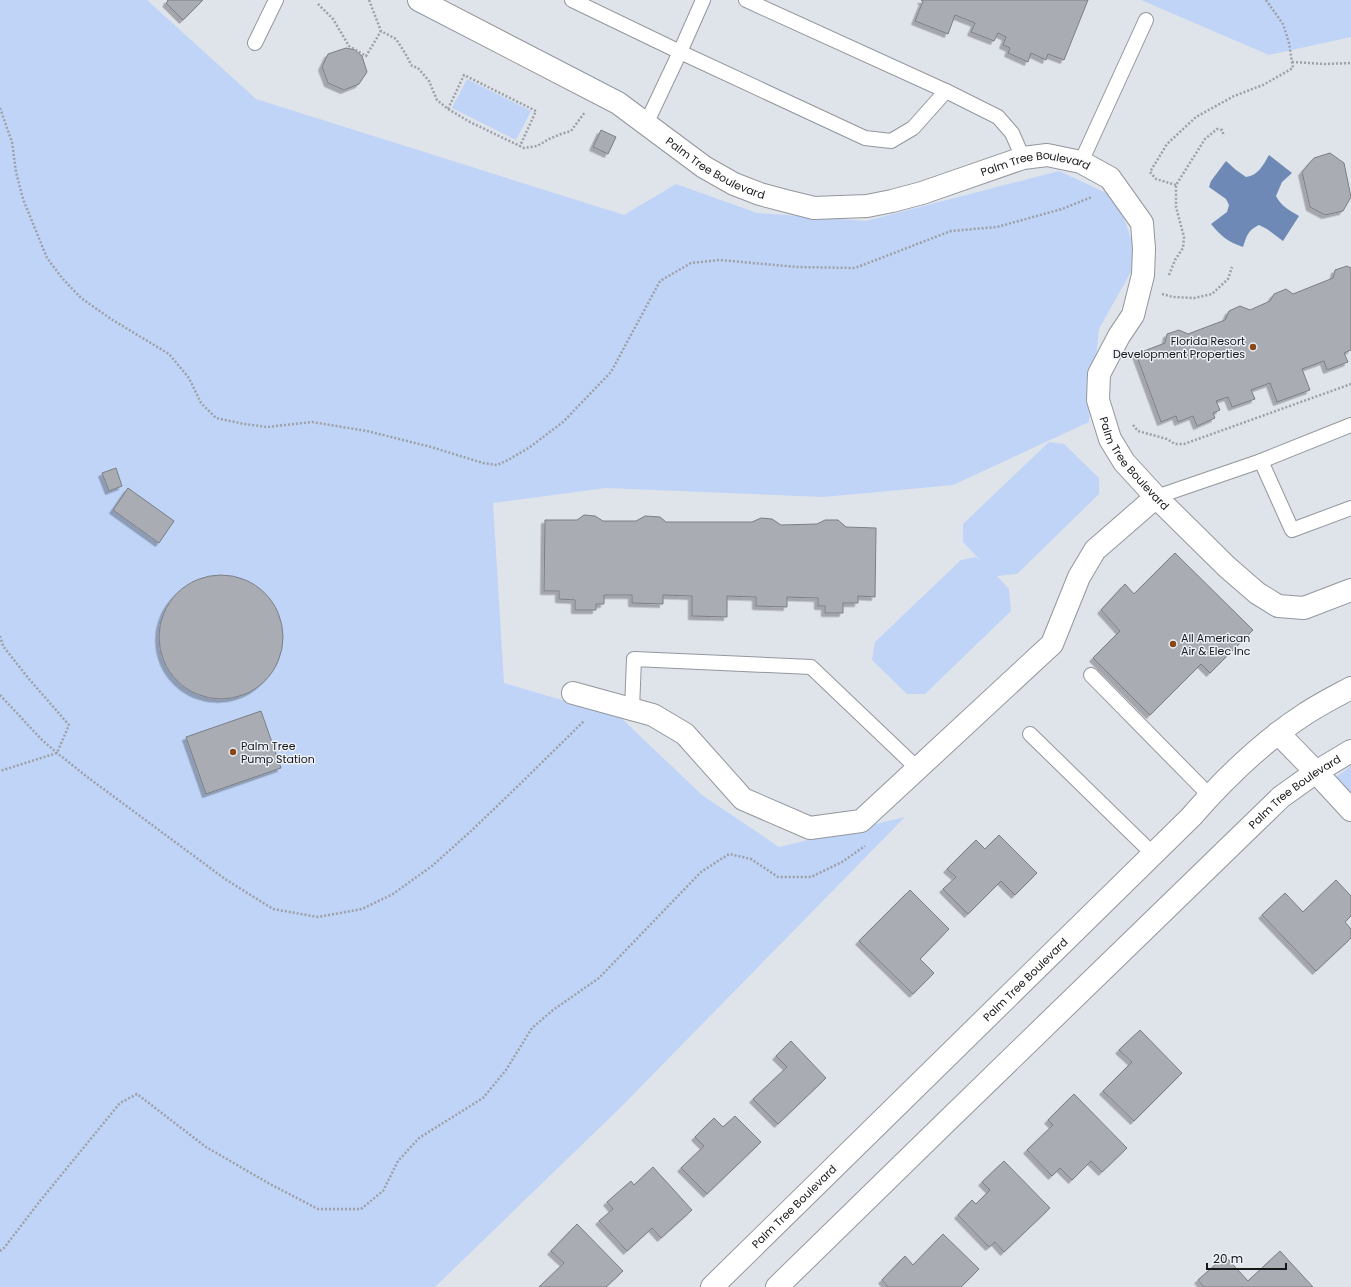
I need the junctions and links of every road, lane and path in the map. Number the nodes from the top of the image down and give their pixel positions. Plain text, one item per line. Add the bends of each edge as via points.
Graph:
1 (276, 0) edge
2 (370, 0) edge
3 (419, 0) edge
4 (572, 0) edge
5 (703, 0) edge
6 (746, 0) edge
7 (1266, 0) edge
8 (318, 4) dead end
9 (1146, 20) dead end
10 (381, 31) junction
11 (255, 43) dead end
12 (680, 52) junction
13 (1292, 62) junction
14 (1351, 63) edge
15 (946, 91) junction
16 (599, 92) junction
17 (0, 108) edge
18 (448, 109) junction
19 (646, 124) junction
20 (1224, 136) dead end
21 (520, 146) junction
22 (1023, 158) junction
23 (1081, 162) junction
24 (1176, 185) junction
25 (1116, 187) junction
26 (1232, 267) dead end
27 (1168, 277) dead end
28 (1164, 288) dead end
29 (1162, 294) junction
30 (1159, 301) dead end
31 (1351, 384) edge
32 (1130, 422) dead end
33 (1351, 425) edge
34 (1261, 460) junction
35 (1156, 497) junction
36 (1351, 508) edge
37 (1351, 590) edge
38 (0, 636) edge
39 (1091, 675) dead end
40 (1351, 688) edge
41 (573, 693) dead end
42 (0, 695) edge
43 (604, 701) junction
44 (632, 709) junction
45 (1030, 734) dead end
46 (1278, 734) junction
47 (1351, 751) edge
48 (57, 753) junction
49 (917, 768) junction
50 (0, 771) edge
51 (1316, 772) junction
52 (1210, 796) junction
53 (1351, 810) edge
54 (868, 844) dead end
55 (1153, 854) junction
56 (0, 1251) edge
57 (712, 1287) edge
58 (777, 1287) edge

1 - 11 lane
2 - 10 path
3 - 16 street, Palm Tree Boulevard
4 - 12 lane
5 - 12 lane
6 - 15 lane
7 - 13 path via 1283,24
8 - 10 path via 333,19 349,46 366,56
9 - 23 lane
10 - 18 path via 396,39 412,66 418,68 429,81 437,100
12 - 15 lane via 865,138 891,141 913,128
12 - 19 lane
13 - 14 path
13 - 24 path via 1292,68 1263,85 1234,96 1196,117 1167,144 1150,172 1156,179
15 - 22 lane via 998,117 1012,133
16 - 19 street, Palm Tree Boulevard
16 - 21 path via 571,131 537,146
17 - 25 path via 12,142 23,199 47,258 81,298 169,354 189,378 201,403 216,418 267,427 312,422 366,431 497,465 530,447 558,426 586,398 610,372 660,281 691,263 720,260 797,267 854,268 951,231 997,227 1062,209
18 - 21 path
18 - 21 path via 464,75 536,111
19 - 22 street, Palm Tree Boulevard via 704,167 734,184 760,194 814,208 867,206 892,201
20 - 24 path via 1222,130 1217,129 1205,139
22 - 23 street, Palm Tree Boulevard via 1047,155
23 - 25 street, Palm Tree Boulevard via 1110,178
24 - 27 path via 1176,207 1184,237 1183,248
25 - 35 street, Palm Tree Boulevard via 1142,223 1143,275 1132,315 1099,374 1098,400 1110,439 1124,462
26 - 29 path via 1228,279 1212,294 1194,298
28 - 29 path
29 - 30 path
31 - 32 path via 1184,444 1175,444 1167,438 1138,431
33 - 34 lane
34 - 35 lane
34 - 36 lane via 1292,530
35 - 37 street, Palm Tree Boulevard via 1257,593 1278,606 1304,608
35 - 49 street via 1096,550 1079,577 1052,644
38 - 48 path via 3,646 69,726
39 - 52 lane
40 - 46 street, Palm Tree Boulevard
41 - 43 street
42 - 48 path
43 - 44 street
43 - 48 path via 432,866 393,894 362,909 318,917 273,909 225,879
44 - 49 street via 653,715 685,734 743,800 810,828 861,821
44 - 49 lane via 634,659 811,667
45 - 55 lane
46 - 51 street
46 - 52 street, Palm Tree Boulevard via 1248,757
47 - 51 street, Palm Tree Boulevard
48 - 50 path
51 - 53 street
51 - 58 street, Palm Tree Boulevard via 1281,798
52 - 55 street, Palm Tree Boulevard
54 - 56 path via 842,862 812,877 778,877 751,859 729,854 700,872 599,978 532,1028 506,1070 483,1098 419,1138 398,1161 383,1191 361,1209 318,1209 206,1147 137,1094 120,1103
55 - 57 street, Palm Tree Boulevard

